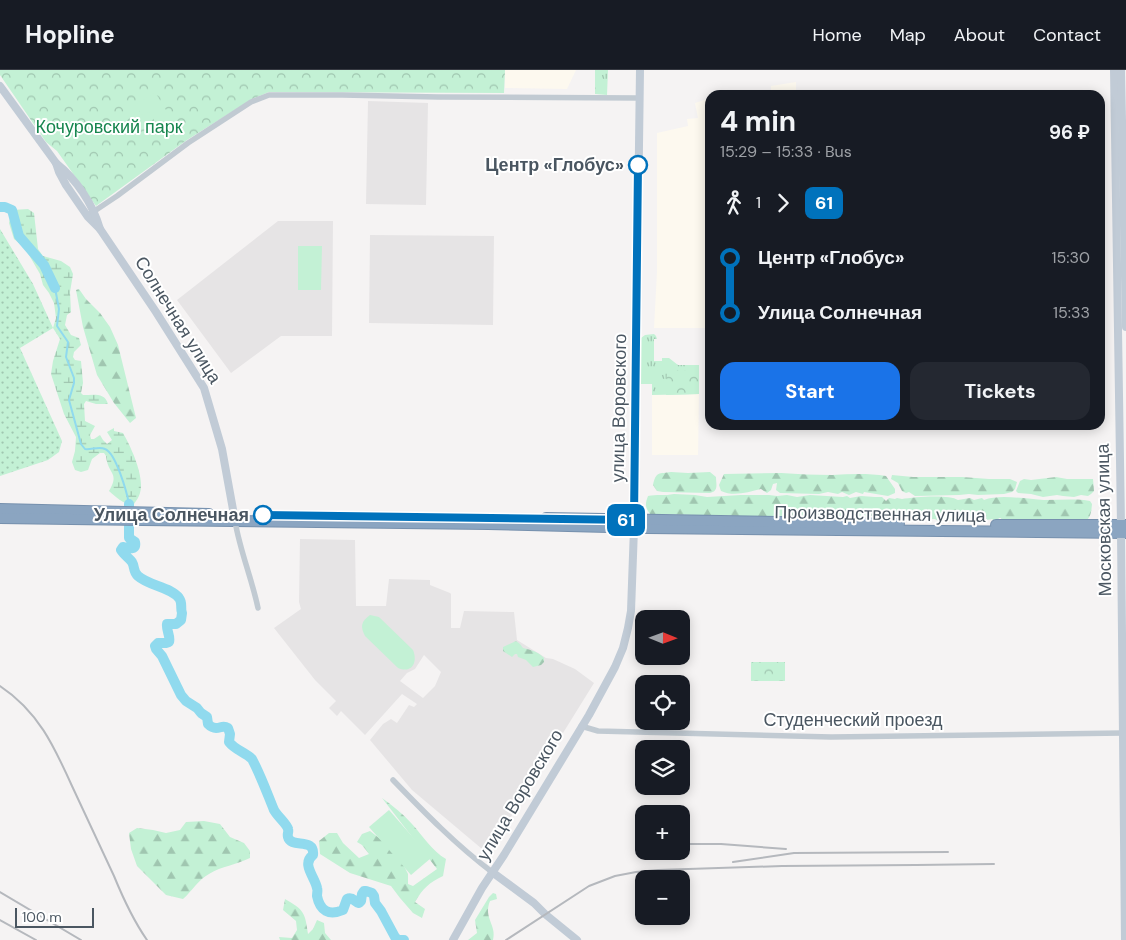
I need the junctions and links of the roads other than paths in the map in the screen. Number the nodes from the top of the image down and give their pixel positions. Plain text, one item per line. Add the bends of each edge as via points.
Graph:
1 (640, 70) edge
2 (1119, 72) edge
3 (0, 86) edge
4 (639, 98) junction
5 (91, 213) junction
6 (1126, 327) edge
7 (1123, 441) edge
8 (0, 510) edge
9 (121, 516) junction
10 (0, 518) edge
11 (235, 518) junction
12 (634, 524) junction
13 (1123, 529) edge
14 (258, 608) dead end
15 (581, 726) junction
16 (1125, 733) edge
17 (393, 780) dead end
18 (492, 872) junction
19 (453, 940) edge
20 (578, 940) edge
21 (1125, 940) edge

1 - 4 main road, улица Воровского
2 - 6 main road, Московская улица
2 - 7 main road, Московская улица
3 - 5 main road, Солнечная улица via 56,163 68,174
4 - 5 street via 269,95 251,102 188,143
4 - 12 main road, улица Воровского
5 - 11 main road, Солнечная улица via 204,388 222,449
7 - 13 main road, Московская улица
8 - 9 highway
9 - 10 highway
9 - 11 highway
11 - 12 highway, Производственная улица
11 - 14 street, Солнечная улица
12 - 13 highway, Производственная улица
12 - 15 main road, улица Воровского via 631,611 623,648
13 - 16 main road, Московская улица
15 - 16 street, Студенческий проезд via 598,731 831,737
15 - 18 main road, улица Воровского
16 - 21 main road, Московская улица
17 - 18 street via 441,829
18 - 19 main road, улица Воровского
18 - 20 main road

